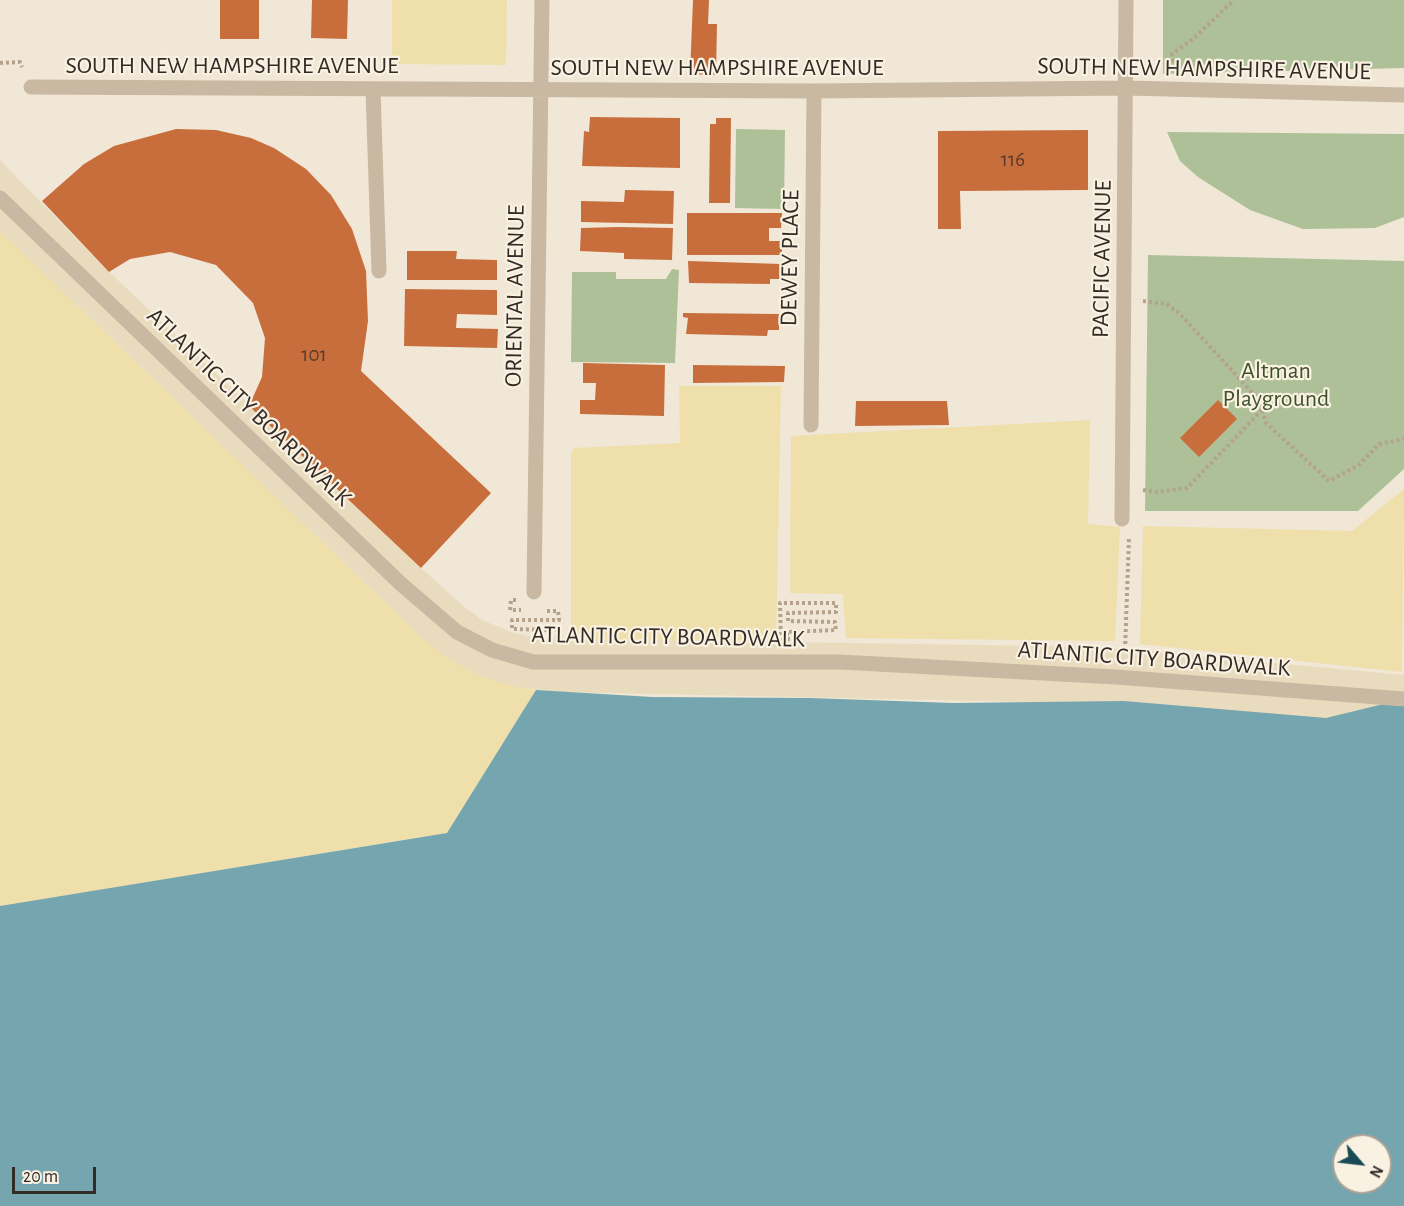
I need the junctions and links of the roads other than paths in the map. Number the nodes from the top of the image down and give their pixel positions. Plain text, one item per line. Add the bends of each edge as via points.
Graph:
1 (542, 0) edge
2 (1126, 0) edge
3 (31, 87) dead end
4 (1126, 88) junction
5 (373, 90) junction
6 (541, 90) junction
7 (814, 92) junction
8 (1404, 95) edge
9 (0, 198) edge
10 (379, 270) dead end
11 (811, 425) dead end
12 (1122, 519) road end
13 (528, 596) road end
14 (1404, 699) edge

1 - 6 street, ORIENTAL AVENUE
2 - 4 street, PACIFIC AVENUE
3 - 5 street, SOUTH NEW HAMPSHIRE AVENUE
4 - 7 street, SOUTH NEW HAMPSHIRE AVENUE
4 - 8 street, SOUTH NEW HAMPSHIRE AVENUE
4 - 12 street, PACIFIC AVENUE
5 - 6 street, SOUTH NEW HAMPSHIRE AVENUE
5 - 10 street
6 - 7 street, SOUTH NEW HAMPSHIRE AVENUE
6 - 13 street, ORIENTAL AVENUE
7 - 11 street, DEWEY PLACE
9 - 14 street, ATLANTIC CITY BOARDWALK via 401,584 457,632 492,650 533,662 840,662 1116,677

